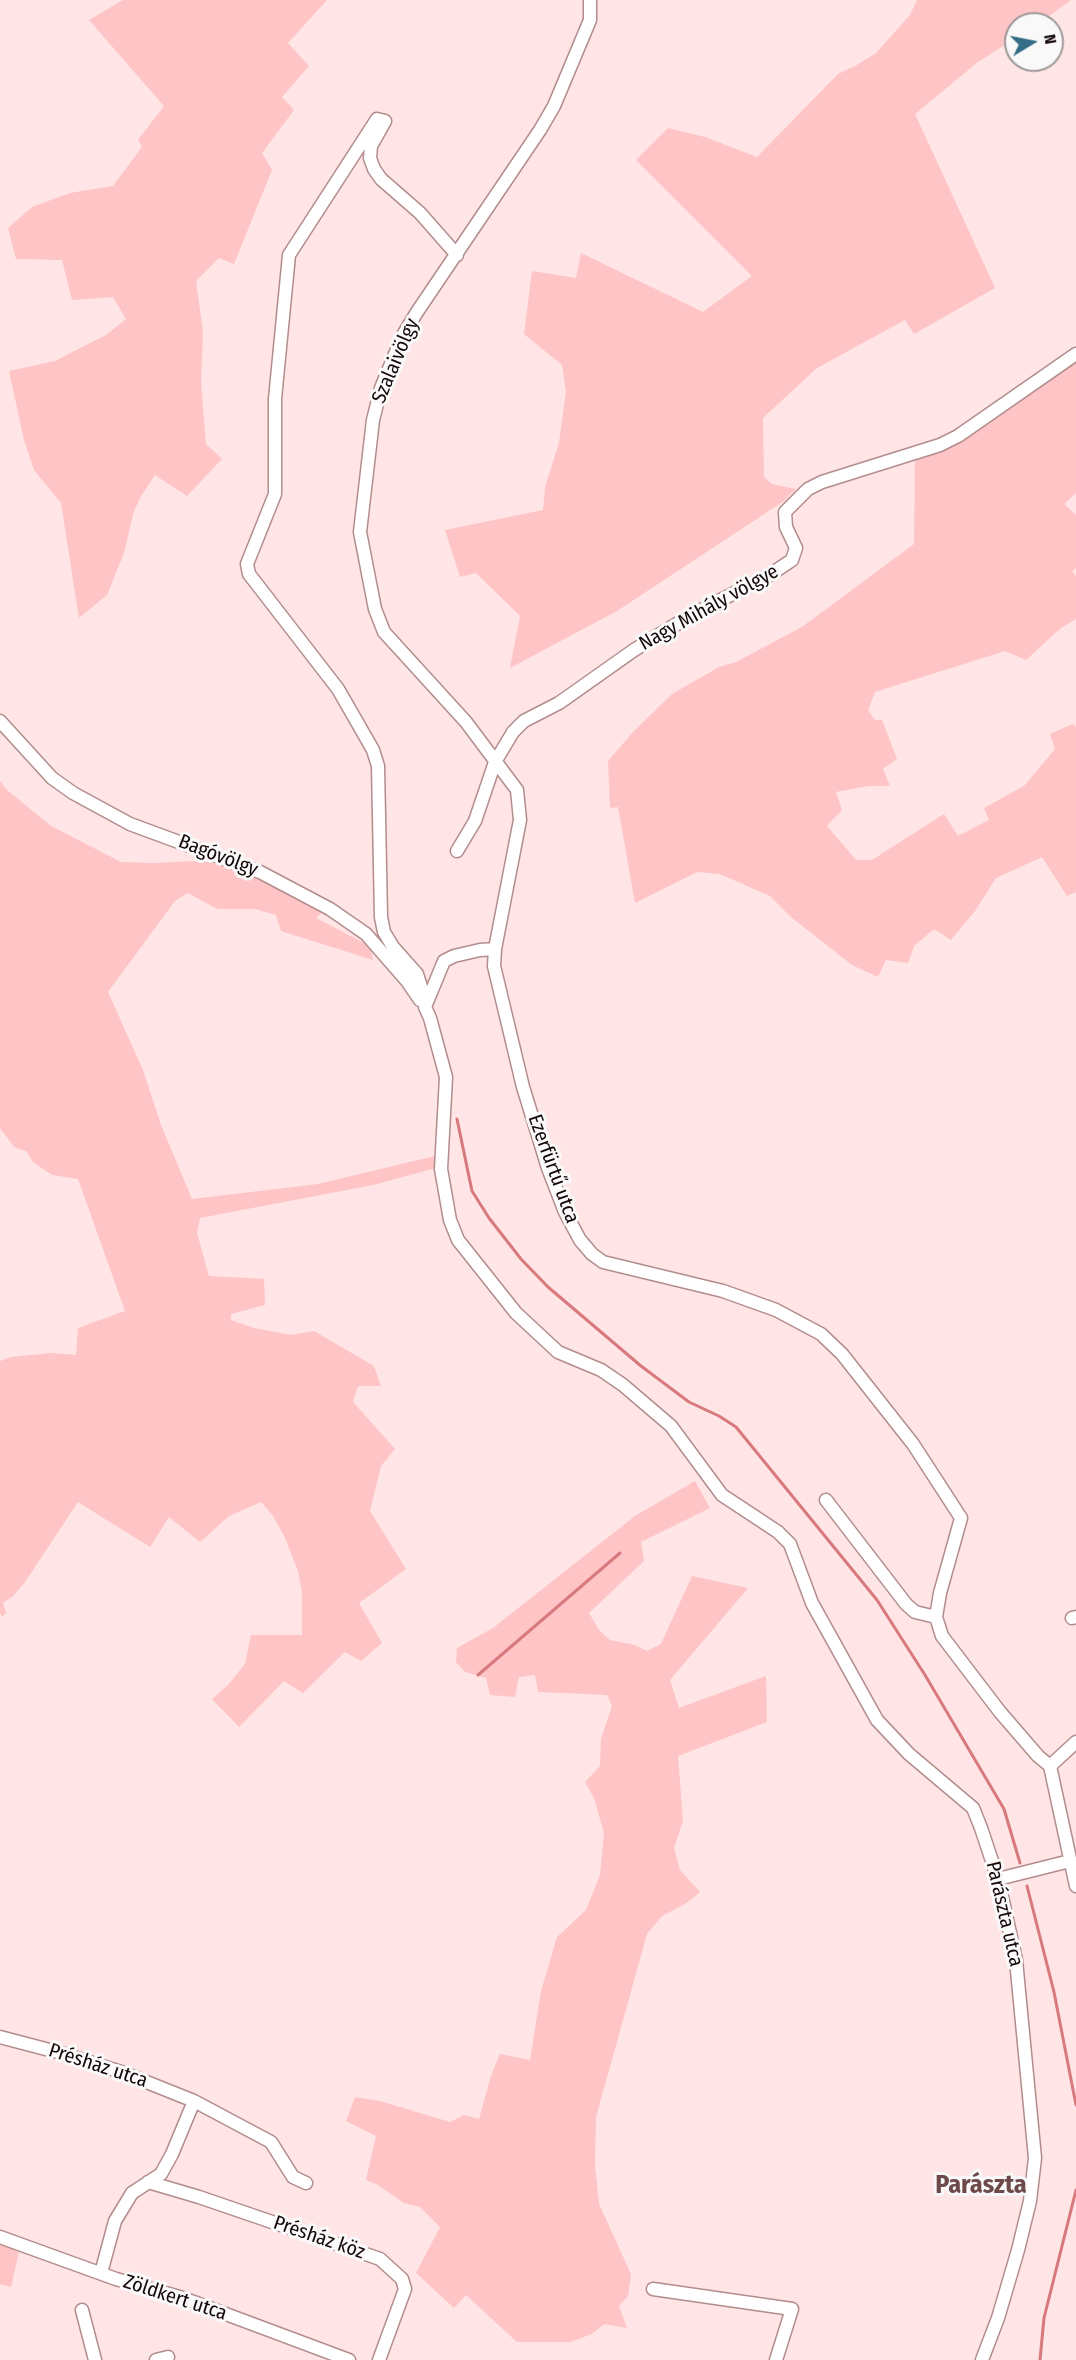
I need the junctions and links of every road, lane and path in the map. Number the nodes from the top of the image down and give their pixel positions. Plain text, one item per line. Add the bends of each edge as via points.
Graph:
1 (590, 0) edge
2 (457, 255) junction
3 (1076, 354) edge
4 (0, 721) edge
5 (495, 762) junction
6 (457, 851) dead end
7 (495, 949) junction
8 (423, 993) dead end
9 (425, 1007) junction
10 (826, 1500) dead end
11 (778, 1532) joint
12 (936, 1617) junction
13 (1076, 1742) edge
14 (1050, 1766) junction
15 (1070, 1862) junction
16 (998, 1879) junction
17 (1076, 1886) edge
18 (0, 2037) edge
19 (194, 2101) junction
20 (148, 2182) junction
21 (306, 2183) dead end
22 (0, 2237) edge
23 (100, 2273) junction
24 (653, 2289) dead end
25 (82, 2310) dead end
26 (94, 2360) edge
27 (349, 2360) edge
28 (379, 2360) edge
29 (776, 2360) edge
30 (982, 2360) edge

1 - 2 street, Szalaivölgy via 590,20 554,106
2 - 5 street, Szalaivölgy via 403,335 381,388 373,420 360,532 375,609 384,632 466,722
2 - 8 street via 374,169 371,147 385,121 377,119 289,255 275,399 275,495 247,564 249,574 338,688 373,750 378,766 384,932 417,974
3 - 5 street, Nagy Mihály völgye via 958,436 808,489 785,512 786,526 796,548 792,560 681,621 524,722 504,744
4 - 9 street, Bagóvölgy via 52,778 73,793 130,824 260,872 330,909 366,934
5 - 6 street via 475,821
5 - 7 street, Ezerfürtű utca via 517,790 520,820
7 - 9 street via 444,961
7 - 12 street, Ezerfürtű utca via 494,966 523,1087 548,1168 580,1239 603,1262 723,1291 776,1310 820,1334 842,1354 914,1444 961,1518
9 - 11 street, Bagóvölgy via 446,1077 441,1169 450,1220 458,1240 516,1313 550,1345 623,1385 671,1426 722,1495
10 - 12 street via 906,1604 915,1612
11 - 16 street, Parászta utca via 790,1544 812,1603 877,1720 909,1754 973,1808
12 - 14 street via 942,1636 959,1659 1000,1712
13 - 14 street
14 - 15 street
15 - 16 street
15 - 17 street
16 - 30 street, Parászta utca via 1017,1960 1035,2158 1018,2250
18 - 19 street, Présház utca via 124,2073
19 - 20 street via 161,2174
19 - 21 street, Présház utca via 271,2142 293,2177
20 - 23 street via 132,2193 115,2221
20 - 28 street, Présház köz via 380,2259 402,2279 405,2289
22 - 23 street, Zöldkert utca
23 - 27 street, Zöldkert utca via 183,2298
24 - 29 street via 792,2309
25 - 26 street

